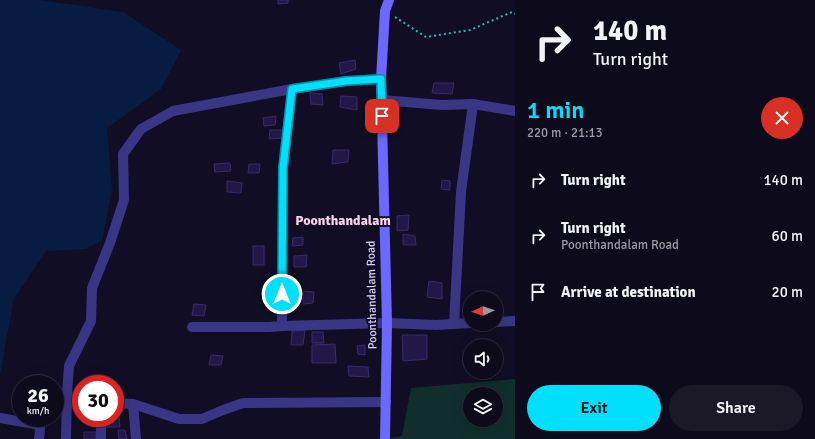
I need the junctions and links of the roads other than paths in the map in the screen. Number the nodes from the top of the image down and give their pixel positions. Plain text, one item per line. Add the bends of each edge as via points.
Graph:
1 (388, 4) edge
2 (381, 79) junction
3 (292, 89) junction
4 (382, 100) junction
5 (473, 104) junction
6 (515, 111) edge
7 (515, 321) edge
8 (503, 322) edge
9 (387, 323) junction
10 (463, 323) edge
11 (454, 324) junction
12 (282, 326) junction
13 (192, 327) dead end
14 (386, 402) junction
15 (67, 403) junction
16 (72, 403) edge
17 (124, 404) edge
18 (133, 404) junction
19 (0, 418) edge
20 (12, 419) edge
21 (40, 427) edge
22 (101, 427) edge
23 (39, 439) edge
24 (66, 439) edge
25 (101, 439) edge
26 (136, 439) edge
27 (385, 439) edge

1 - 2 street, Poonthandalam Road
2 - 3 street
2 - 4 street, Poonthandalam Road
3 - 12 street via 283,168
3 - 15 street via 173,111 141,129 123,154 124,200 92,288 91,321 69,366
4 - 5 street via 442,105
4 - 9 street, Poonthandalam Road
5 - 6 street
5 - 11 street via 461,192
7 - 8 street
9 - 11 street
9 - 12 street
9 - 14 street, Poonthandalam Road
10 - 11 street
12 - 13 street
14 - 18 street via 243,404 202,419 179,419
14 - 27 street, Poonthandalam Road
15 - 16 street
15 - 24 street
17 - 18 street
18 - 26 street
19 - 20 street
21 - 23 street
22 - 25 street

